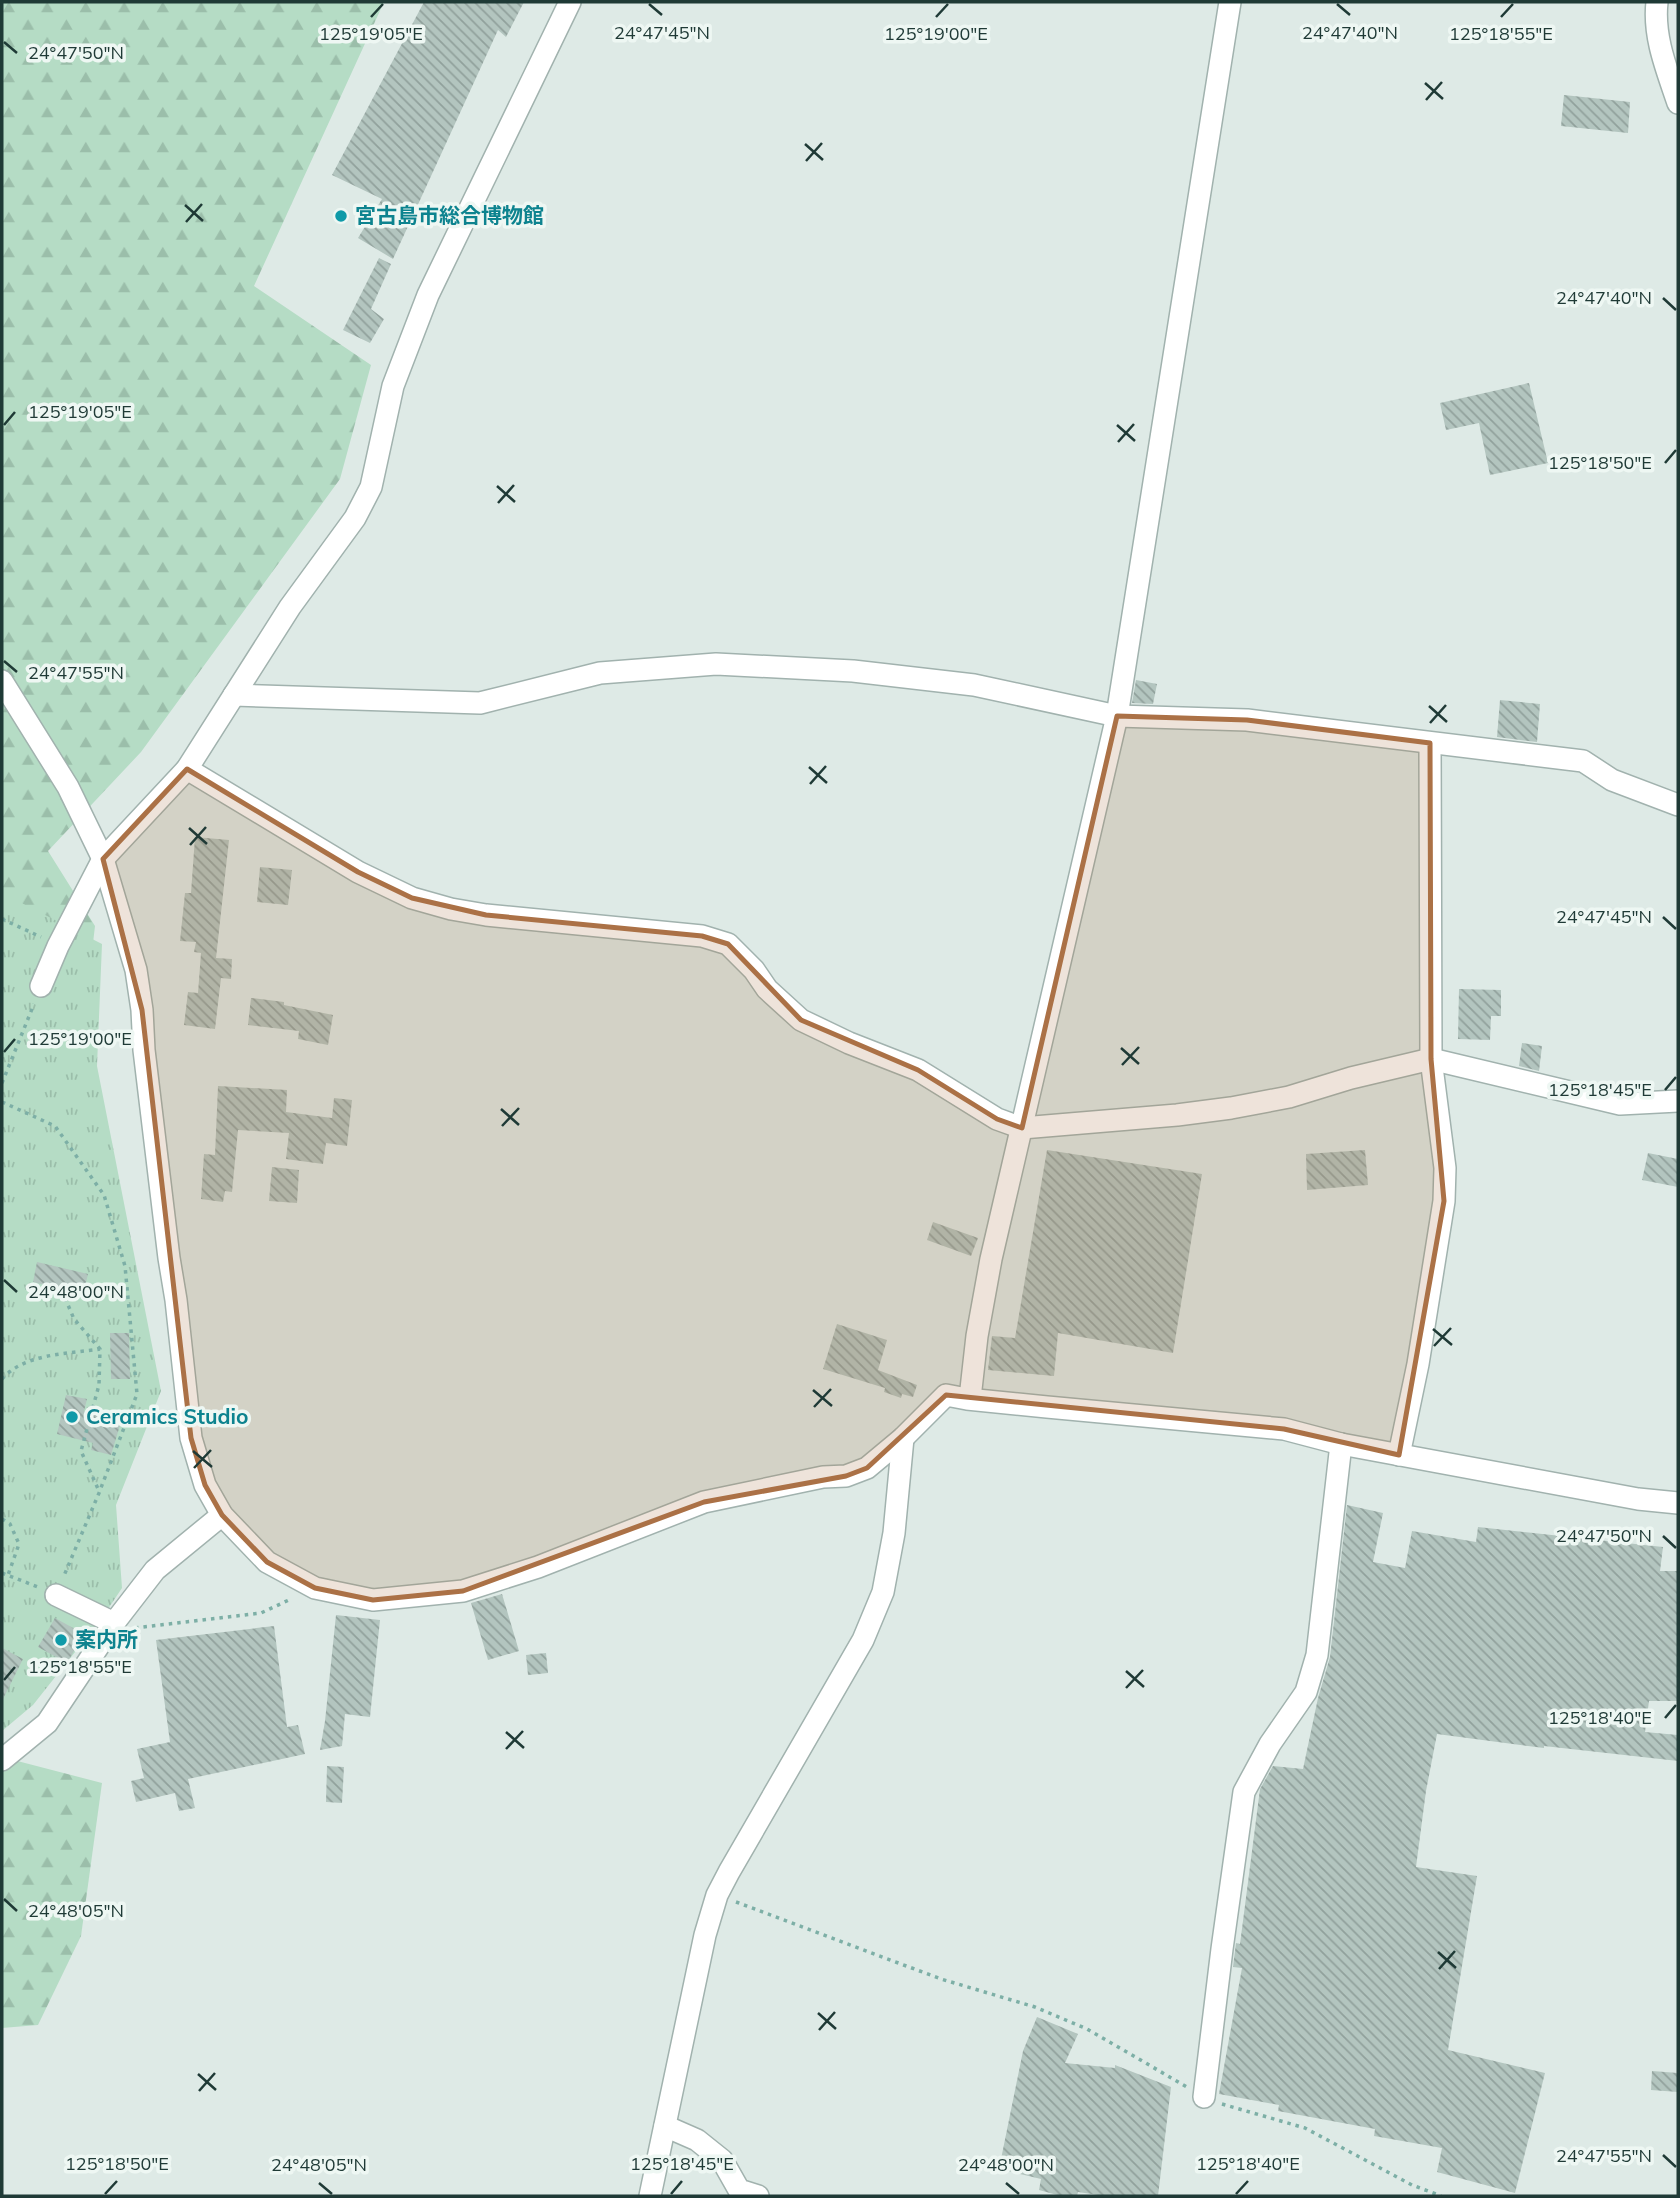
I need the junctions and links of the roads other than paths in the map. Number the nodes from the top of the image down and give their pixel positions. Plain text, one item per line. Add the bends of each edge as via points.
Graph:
1 (570, 2) edge
2 (1230, 2) edge
3 (1657, 2) edge
4 (1678, 103) edge
5 (2, 681) edge
6 (234, 695) junction
7 (1117, 716) junction
8 (1430, 743) junction
9 (187, 769) junction
10 (1678, 805) edge
11 (103, 859) junction
12 (41, 986) road end
13 (1431, 1059) junction
14 (1678, 1101) edge
15 (1022, 1128) junction
16 (970, 1398) junction
17 (903, 1438) junction
18 (1341, 1444) junction
19 (1399, 1455) junction
20 (1678, 1503) edge
21 (222, 1515) junction
22 (56, 1595) road end
23 (114, 1623) junction
24 (2, 1760) edge
25 (1204, 2097) road end
26 (665, 2126) junction
27 (650, 2196) edge
28 (758, 2196) edge

1 - 6 street via 428,295 393,386 371,487 355,518
2 - 7 street
3 - 4 street via 1654,21
5 - 11 street via 68,787
6 - 7 street via 480,703 600,673 716,664 853,671 974,685
6 - 9 street
7 - 8 street via 1247,720
7 - 15 street
8 - 10 street via 1583,761 1612,780
8 - 13 street
9 - 11 street
9 - 15 street via 358,872 412,898 486,915 702,936 728,944 801,1020 918,1070 997,1119
11 - 12 street
11 - 21 street via 136,970 191,1438 205,1485
13 - 14 street via 1620,1104
13 - 15 street via 1231,1108
13 - 19 street via 1444,1201
15 - 16 street via 991,1259
16 - 17 street via 946,1395
16 - 18 street via 1284,1429
17 - 21 street via 866,1468 846,1476 704,1502 463,1591 373,1600 315,1588 267,1562
17 - 26 street via 883,1592 863,1640 717,1895
18 - 19 street
18 - 25 street via 1317,1655 1307,1692 1270,1744 1244,1792
19 - 20 street
21 - 23 street via 155,1570
22 - 23 street
23 - 24 street via 47,1723
26 - 27 street
26 - 28 street via 697,2140 722,2160 739,2190

